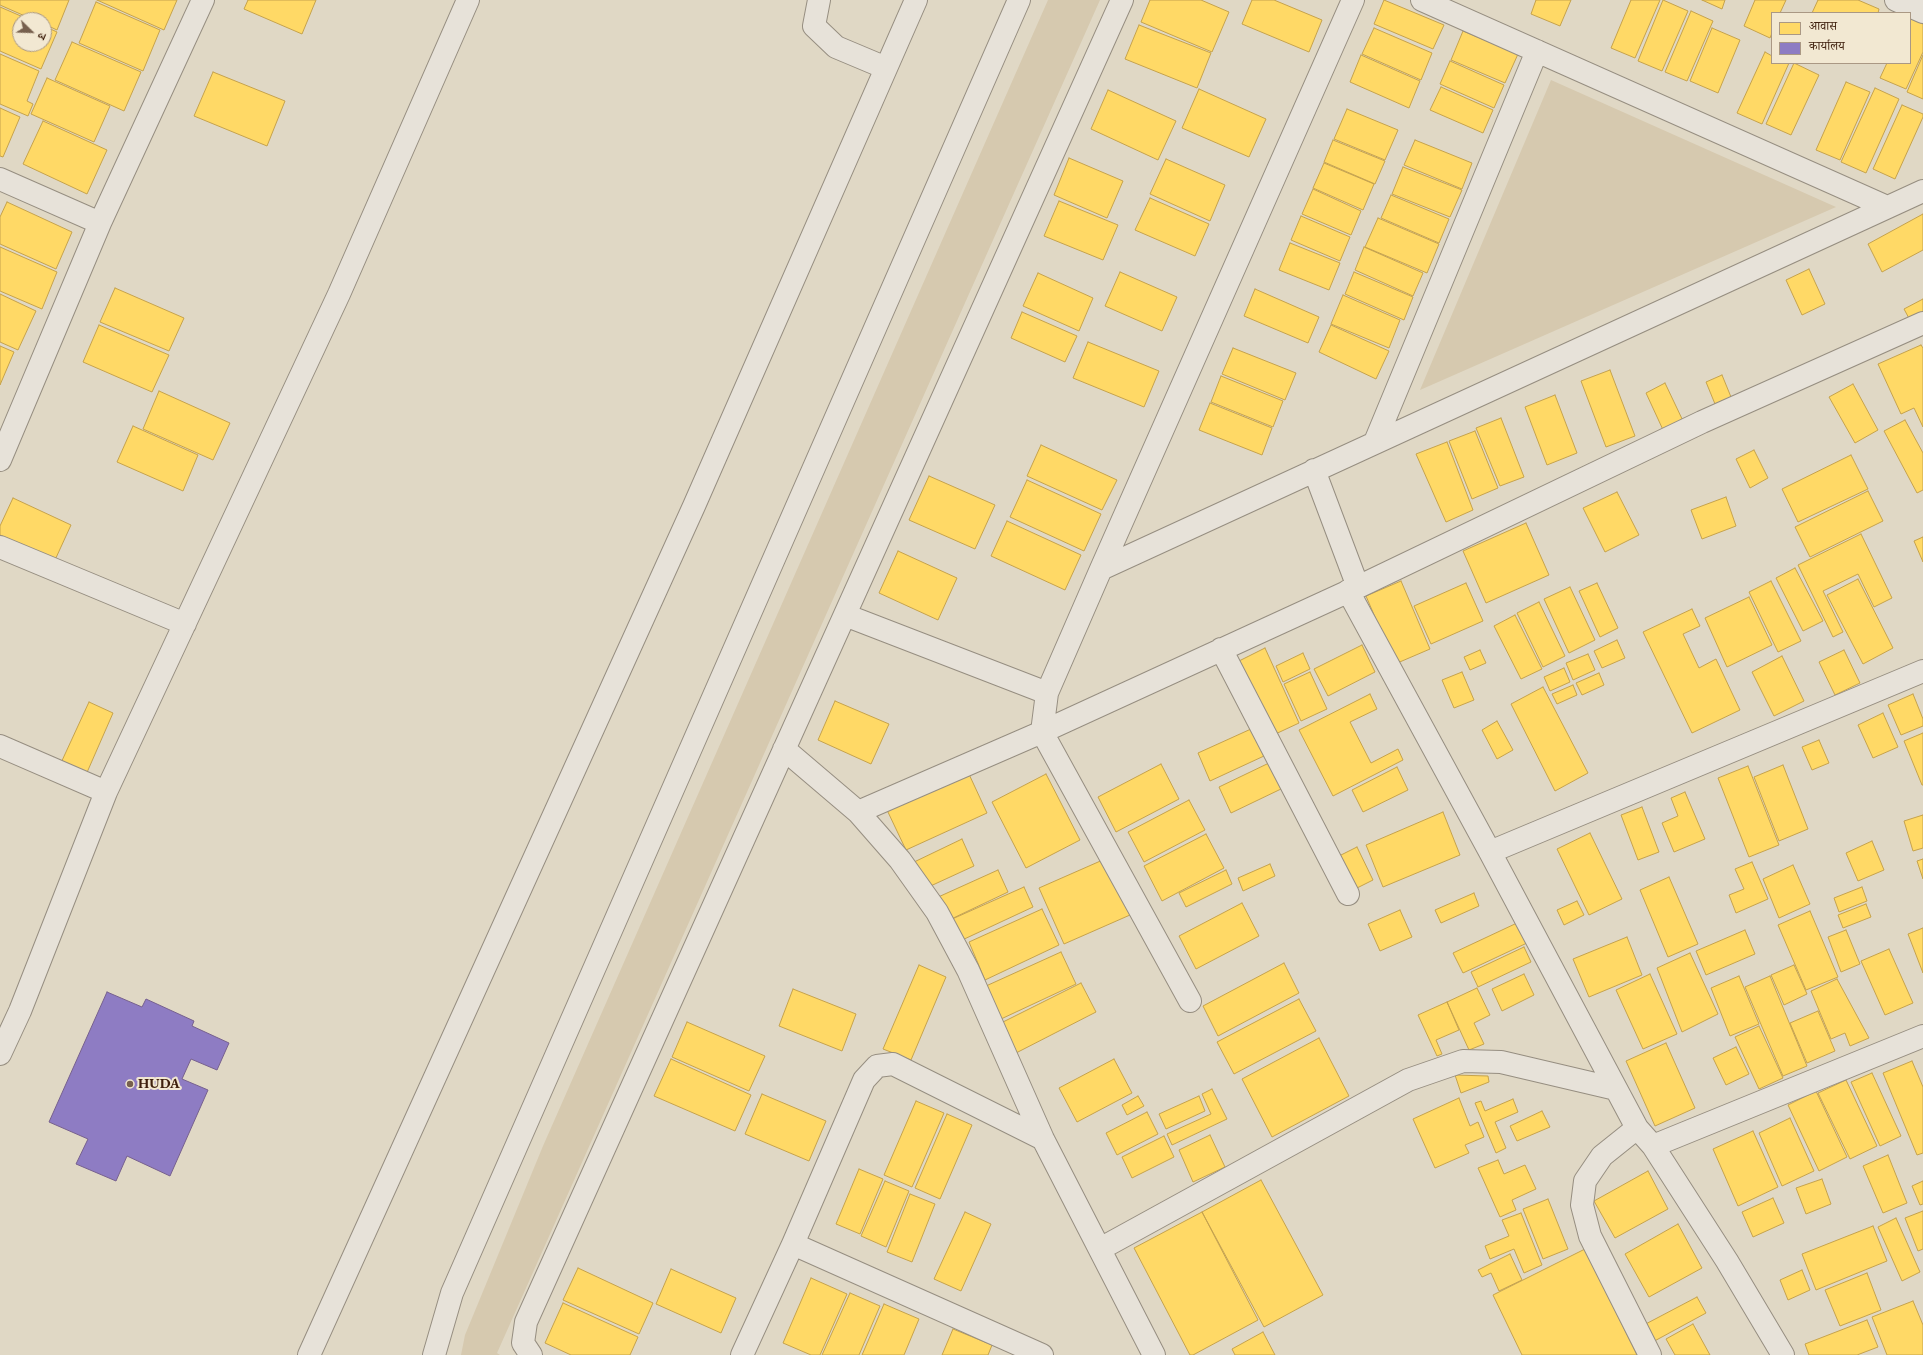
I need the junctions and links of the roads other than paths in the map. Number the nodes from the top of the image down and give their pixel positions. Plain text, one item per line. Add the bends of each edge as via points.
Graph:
1 (203, 0) edge
2 (468, 0) edge
3 (820, 0) edge
4 (916, 0) edge
5 (1019, 0) edge
6 (1122, 0) edge
7 (1353, 0) edge
8 (1422, 0) edge
9 (1896, 0) edge
10 (1923, 12) edge
11 (1537, 52) junction
12 (886, 68) junction
13 (0, 179) edge
14 (1923, 191) edge
15 (1887, 207) junction
16 (100, 223) junction
17 (1923, 323) edge
18 (1375, 442) junction
19 (0, 460) edge
20 (1314, 470) junction
21 (0, 547) edge
22 (1101, 568) junction
23 (1353, 589) junction
24 (845, 615) junction
25 (185, 624) junction
26 (1221, 649) junction
27 (1923, 671) edge
28 (1048, 693) junction
29 (1042, 732) junction
30 (0, 746) edge
31 (784, 749) junction
32 (106, 792) junction
33 (858, 812) junction
34 (1490, 852) junction
35 (1348, 894) dead end
36 (1190, 1001) dead end
37 (1923, 1036) edge
38 (0, 1054) edge
39 (1616, 1089) junction
40 (1637, 1128) junction
41 (1043, 1139) junction
42 (1653, 1146) junction
43 (793, 1244) junction
44 (1100, 1249) junction
45 (309, 1355) edge
46 (434, 1355) edge
47 (531, 1355) edge
48 (742, 1355) edge
49 (1042, 1355) edge
50 (1154, 1355) edge
51 (1650, 1355) edge
52 (1783, 1355) edge

1 - 16 street
2 - 25 street via 339,294
3 - 12 street via 814,26 836,47
4 - 12 street
5 - 46 street via 452,1293
6 - 24 street
7 - 22 street
8 - 11 street
9 - 10 street
11 - 15 street
11 - 18 street
12 - 45 street via 694,506
13 - 16 street
14 - 15 street
15 - 18 street
16 - 19 street
17 - 23 street via 1702,422
18 - 20 street
20 - 22 street
20 - 23 street
21 - 25 street
22 - 28 street
23 - 26 street
23 - 34 street
24 - 28 street
24 - 31 street
25 - 32 street
26 - 29 street
26 - 35 street
27 - 34 street
28 - 29 street
29 - 33 street
29 - 36 street
30 - 32 street
31 - 33 street
31 - 47 street via 526,1322 523,1343
32 - 38 street via 20,1011
33 - 41 street via 900,860 937,912 968,970
34 - 39 street
37 - 42 street
39 - 40 street
39 - 44 street via 1501,1062 1464,1061 1408,1080
40 - 42 street
40 - 51 street via 1602,1156 1585,1182 1582,1205 1590,1236
41 - 43 street via 893,1064 877,1066 864,1080
41 - 44 street
42 - 52 street via 1727,1261
43 - 48 street
43 - 49 street
44 - 50 street

